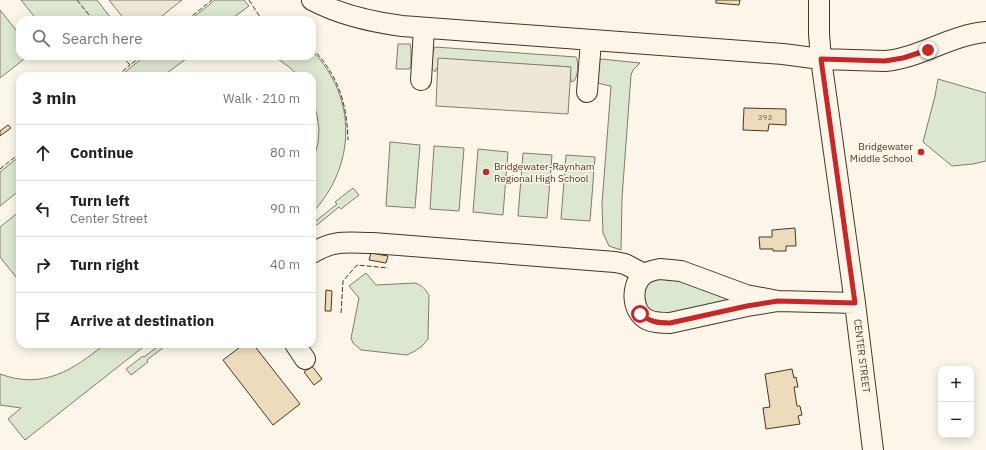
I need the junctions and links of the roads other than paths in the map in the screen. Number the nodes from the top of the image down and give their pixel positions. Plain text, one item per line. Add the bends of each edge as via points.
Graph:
1 (312, 0) edge
2 (819, 0) edge
3 (424, 28) junction
4 (986, 32) edge
5 (590, 41) junction
6 (821, 59) junction
7 (420, 80) dead end
8 (587, 92) dead end
9 (316, 251) edge
10 (644, 274) junction
11 (778, 301) junction
12 (855, 303) junction
13 (873, 450) edge

1 - 3 street via 337,11 380,23
2 - 6 street, CENTER STREET
3 - 5 street
3 - 7 street
4 - 6 street via 967,35 894,60
5 - 6 street via 784,54
5 - 8 street
6 - 12 street, CENTER STREET
9 - 10 street via 339,242 373,243 615,262
10 - 11 street via 660,269 681,271 746,294
10 - 11 street via 635,288 636,306 640,314 657,323 670,323
11 - 12 street
12 - 13 street, CENTER STREET

